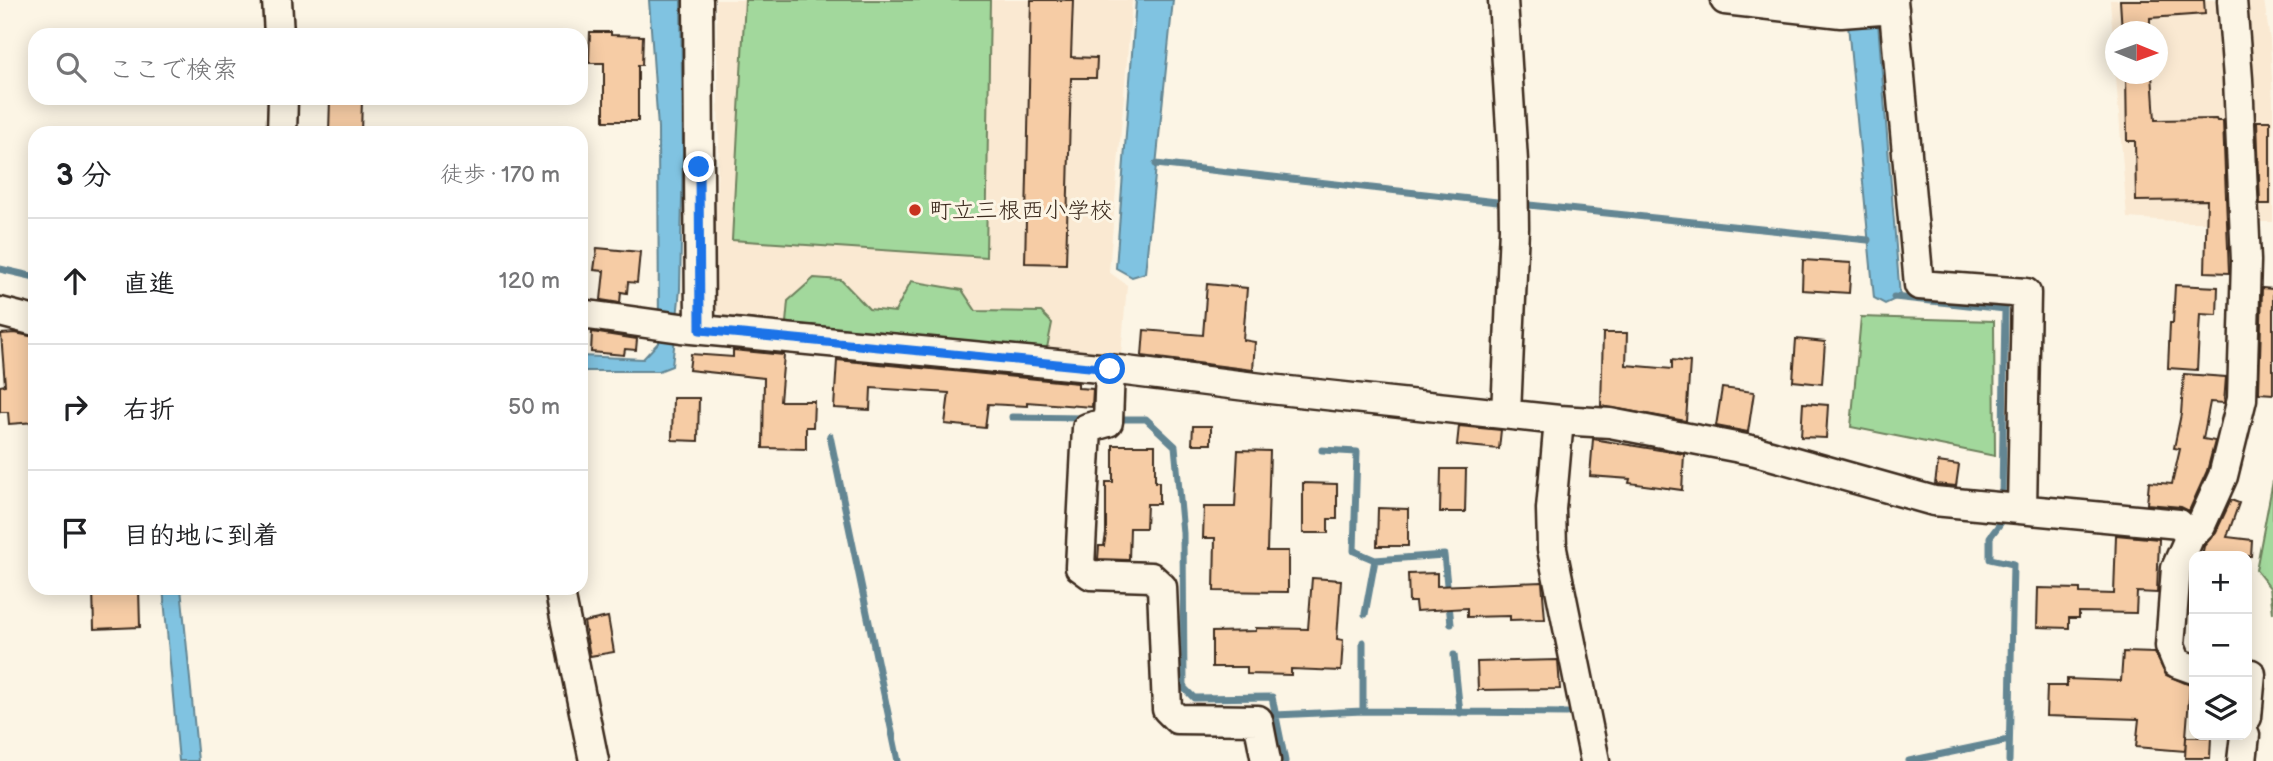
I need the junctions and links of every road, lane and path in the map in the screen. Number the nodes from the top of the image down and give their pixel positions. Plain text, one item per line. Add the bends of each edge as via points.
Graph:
1 (277, 0) edge
2 (698, 0) edge
3 (1503, 0) edge
4 (1725, 0) edge
5 (2232, 0) edge
6 (1894, 5) edge
7 (279, 28) edge
8 (284, 105) edge
9 (282, 126) edge
10 (0, 312) edge
11 (588, 315) edge
12 (28, 319) edge
13 (679, 328) junction
14 (1110, 369) junction
15 (1506, 414) junction
16 (1559, 420) junction
17 (2022, 509) junction
18 (2190, 536) junction
19 (560, 595) edge
20 (2189, 667) edge
21 (2257, 674) edge
22 (2252, 696) edge
23 (2244, 740) edge
24 (594, 761) edge
25 (1266, 761) edge
26 (1595, 761) edge
27 (2242, 761) edge

1 - 7 street
2 - 13 street
3 - 15 street via 1514,228
4 - 6 street via 1841,13
5 - 18 street via 2246,261 2242,399 2223,476 2201,525
6 - 17 street via 1919,285 2026,293
8 - 9 street
10 - 12 street
11 - 13 street
13 - 14 street
14 - 15 street
14 - 25 street via 1108,422 1087,428 1080,567 1091,575 1151,577 1162,587 1167,709 1177,719 1258,720
15 - 16 street
16 - 17 street via 1610,423 1756,451 1934,500
16 - 26 street via 1552,549
17 - 18 street via 2179,524
18 - 20 street via 2176,568 2170,646 2177,663
19 - 24 street
21 - 22 street
23 - 27 street

